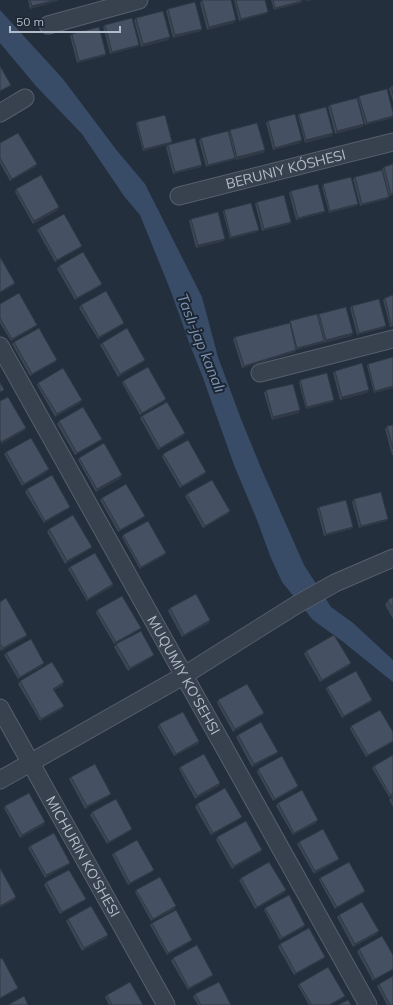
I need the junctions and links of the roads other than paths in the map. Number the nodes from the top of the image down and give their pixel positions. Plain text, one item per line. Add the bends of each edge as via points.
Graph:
1 (139, 0) edge
2 (48, 25) dead end
3 (25, 98) dead end
4 (0, 113) edge
5 (393, 142) edge
6 (179, 196) dead end
7 (393, 338) edge
8 (0, 346) edge
9 (260, 373) dead end
10 (393, 558) edge
11 (183, 676) junction
12 (0, 708) edge
13 (31, 763) junction
14 (0, 780) edge
15 (166, 1005) edge
16 (368, 1005) edge

1 - 2 street
3 - 4 street
5 - 6 street, BERUNIY KÓSHESI
7 - 9 street
8 - 11 street, MUQUMIY KO'SEHSI
10 - 11 street via 335,583
11 - 13 street
11 - 16 street, MUQUMIY KO'SEHSI
12 - 13 street, MICHURIN KO'SHESI
13 - 14 street
13 - 15 street, MICHURIN KO'SHESI

